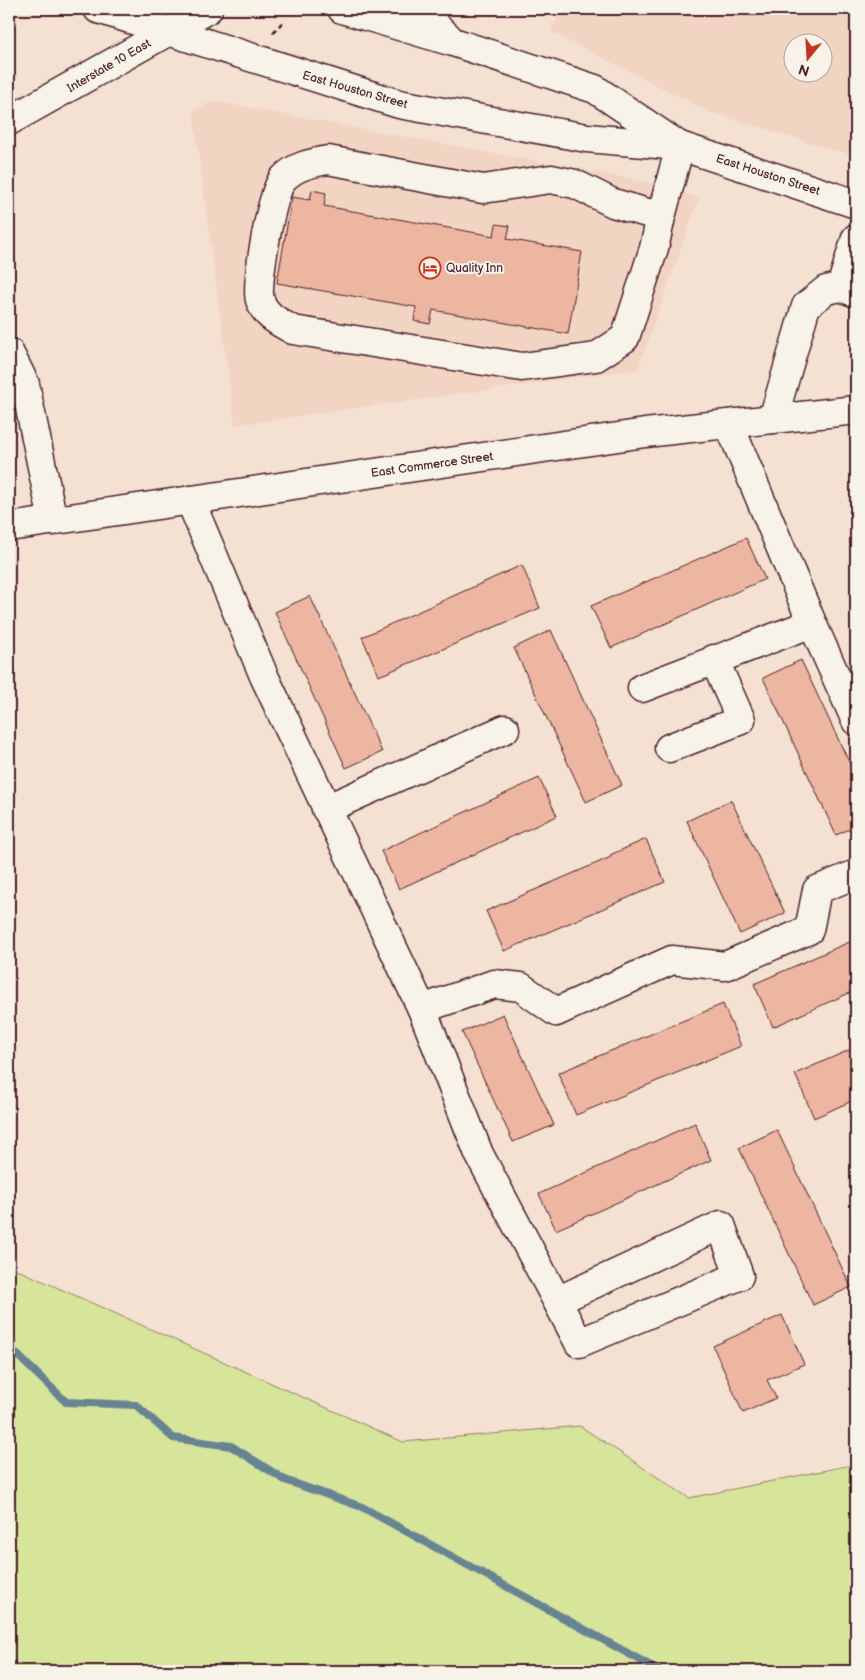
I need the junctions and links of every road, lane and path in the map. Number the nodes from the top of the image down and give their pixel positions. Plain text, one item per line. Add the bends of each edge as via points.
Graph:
1 (98, 9) edge
2 (208, 9) edge
3 (342, 9) edge
4 (418, 9) edge
5 (284, 21) dead end
6 (167, 32) junction
7 (273, 33) dead end
8 (453, 42) junction
9 (9, 121) edge
10 (680, 146) junction
11 (856, 204) edge
12 (661, 217) junction
13 (856, 238) edge
14 (849, 290) edge
15 (9, 352) edge
16 (17, 386) edge
17 (856, 410) edge
18 (773, 419) junction
19 (729, 424) junction
20 (190, 500) junction
21 (54, 521) junction
22 (9, 527) edge
23 (812, 623) junction
24 (714, 659) junction
25 (642, 688) dead end
26 (856, 721) edge
27 (505, 729) dead end
28 (669, 748) dead end
29 (326, 809) junction
30 (856, 874) edge
31 (422, 1009) junction
32 (557, 1301) junction

1 - 6 main road, East Houston Street
2 - 6 main road, Interstate 10 East
3 - 8 main road, East Houston Street
4 - 8 main road
5 - 7 path
6 - 9 main road, Interstate 10 East
6 - 10 main road, East Houston Street via 399,104 587,138
8 - 10 main road, East Houston Street via 595,89
10 - 11 main road, East Houston Street
10 - 12 main road
12 - 12 main road via 613,203 575,184 551,179 483,189 328,160 303,165 281,180 267,227 259,298 268,316 293,330 522,367 596,357 625,338
13 - 14 main road
14 - 18 main road via 826,290 806,306
15 - 16 main road
16 - 21 main road
17 - 18 main road, East Commerce Street
18 - 19 main road, East Commerce Street
19 - 20 main road, East Commerce Street
19 - 23 main road
20 - 21 main road, East Commerce Street
20 - 29 main road via 264,676
21 - 22 main road, East Commerce Street
23 - 24 main road
23 - 26 main road
24 - 25 main road
24 - 28 main road via 741,720
27 - 29 main road
29 - 31 main road
30 - 31 main road via 817,890 809,930 725,966 672,960 556,1012 520,987 494,984
31 - 32 main road via 479,1154
32 - 32 main road via 721,1225 739,1276 579,1343

